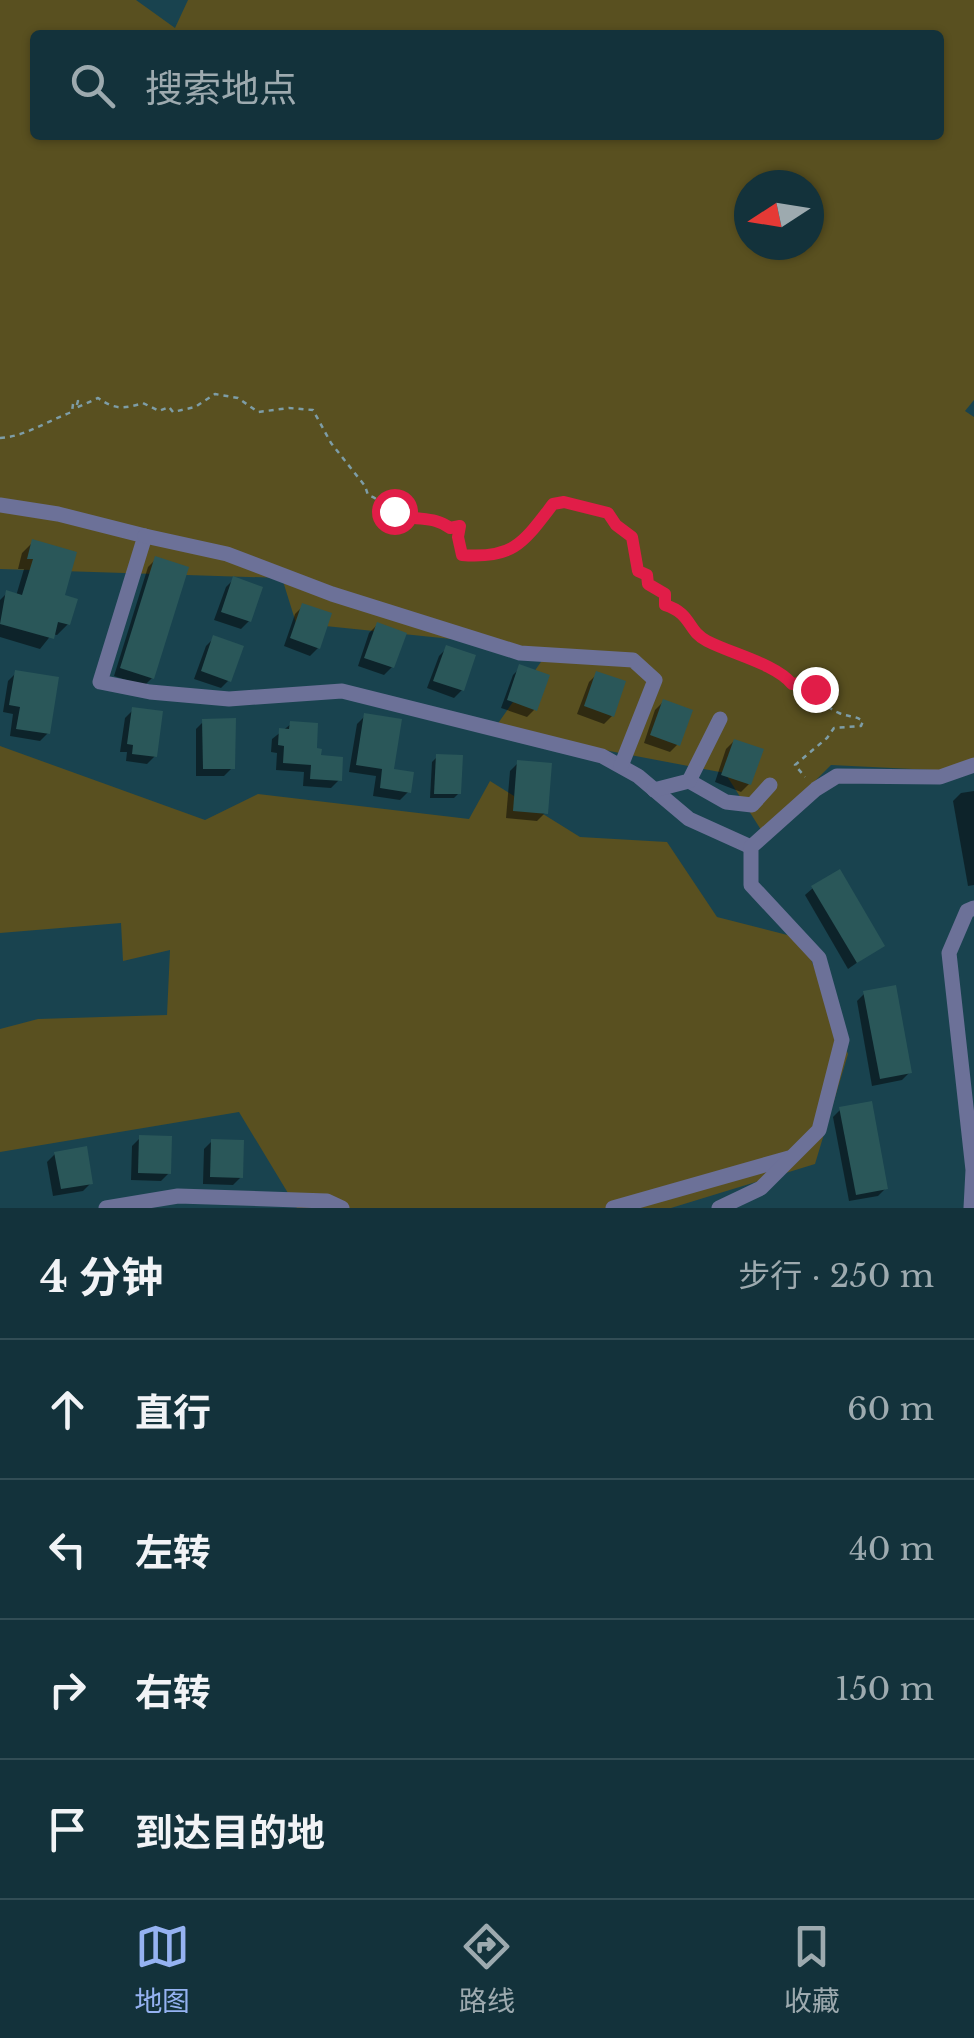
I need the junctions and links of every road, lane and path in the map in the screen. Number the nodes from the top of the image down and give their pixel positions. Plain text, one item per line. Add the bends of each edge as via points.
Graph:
1 (0, 438) edge
2 (0, 505) edge
3 (144, 536) junction
4 (720, 718) dead end
5 (974, 765) edge
6 (620, 766) junction
7 (688, 782) junction
8 (770, 785) dead end
9 (816, 789) junction
10 (654, 790) junction
11 (751, 847) junction
12 (974, 908) edge
13 (793, 1156) junction
14 (972, 1200) edge
15 (106, 1208) edge
16 (342, 1208) edge
17 (612, 1208) edge
18 (719, 1208) edge

1 - 9 path via 31,432 72,412 78,401 76,408 98,398 110,407 143,403 173,412 215,394 238,398 258,412 314,410 368,494 406,519 460,526 462,555 508,552 553,504 608,513 632,537 638,571 698,636 815,689 836,713 863,720 862,726 834,728 796,765
2 - 3 street
3 - 6 street via 226,554 520,652 633,660 655,680
3 - 6 street via 100,682 229,699 342,691
4 - 7 street
5 - 9 street via 940,777 837,776
6 - 10 street
7 - 8 street via 726,802 752,805
7 - 10 street
9 - 11 street
10 - 11 street via 688,819
11 - 13 street via 751,885 818,958 842,1040 819,1130
12 - 14 street via 949,953
13 - 17 street
13 - 18 street via 761,1188
15 - 16 street via 178,1196 327,1201

